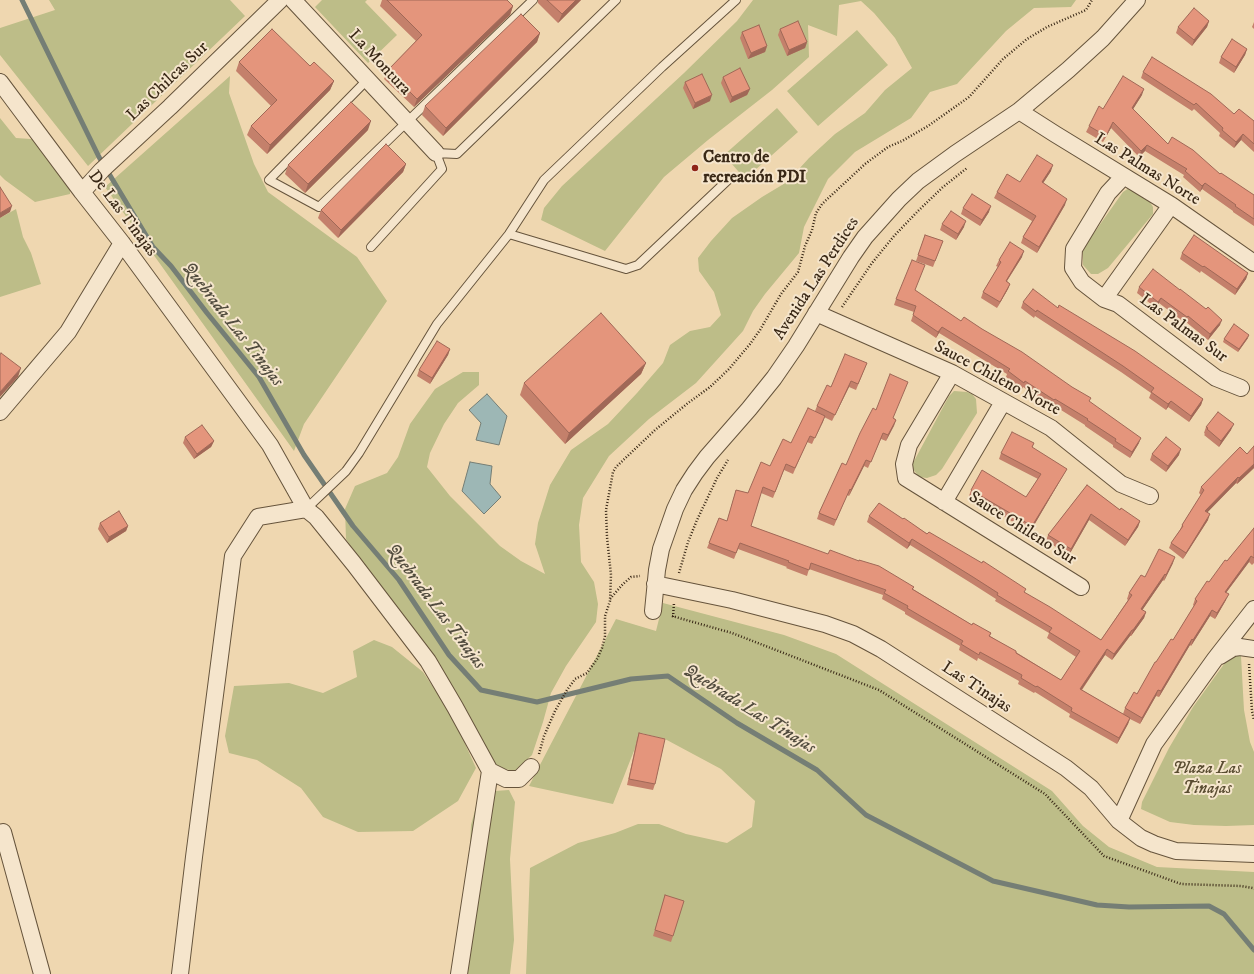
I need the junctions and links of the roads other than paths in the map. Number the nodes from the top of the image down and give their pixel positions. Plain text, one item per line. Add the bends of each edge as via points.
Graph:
1 (280, 0) edge
2 (293, 0) edge
3 (533, 0) edge
4 (616, 0) edge
5 (736, 0) edge
6 (1137, 0) edge
7 (368, 79) junction
8 (0, 82) edge
9 (1019, 110) junction
10 (408, 121) junction
11 (436, 153) junction
12 (1123, 177) junction
13 (730, 178) dead end
14 (82, 192) junction
15 (1171, 205) junction
16 (509, 234) junction
17 (122, 243) junction
18 (371, 247) dead end
19 (1254, 263) edge
20 (1104, 299) junction
21 (816, 313) junction
22 (952, 373) junction
23 (1241, 388) dead end
24 (1003, 402) junction
25 (0, 412) edge
26 (1150, 496) dead end
27 (944, 502) junction
28 (306, 509) junction
29 (655, 584) junction
30 (1081, 587) dead end
31 (1254, 609) edge
32 (653, 611) road end
33 (1251, 648) edge
34 (1215, 659) junction
35 (531, 767) road end
36 (490, 771) junction
37 (1119, 821) junction
38 (0, 833) edge
39 (1254, 854) edge
40 (42, 974) edge
41 (180, 974) edge
42 (459, 974) edge

1 - 14 street, Las Chilcas Sur
2 - 7 street, La Montura
3 - 10 lane
4 - 11 lane via 457,154
5 - 16 lane via 544,180
6 - 9 street, Avenida Las Perdices via 1086,54
7 - 10 street, La Montura
7 - 10 lane via 269,180 319,207
8 - 14 street, De Las Tinajas
9 - 12 street, Las Palmas Norte
9 - 21 street, Avenida Las Perdices via 939,165 899,199 854,252
10 - 11 street, La Montura
11 - 18 lane via 442,169
12 - 15 street, Las Palmas Norte
12 - 20 street, Las Palmas Sur via 1108,193 1074,249 1074,268 1079,278
13 - 16 lane via 638,265 626,269
14 - 17 street, De Las Tinajas
15 - 19 street, Las Palmas Norte
15 - 20 street
16 - 28 lane via 438,324 346,471
17 - 25 street via 68,332
17 - 28 street, De Las Tinajas via 270,445
20 - 23 street, Las Palmas Sur via 1118,304 1216,378
21 - 22 street, Sauce Chileno Norte
21 - 29 street, Avenida Las Perdices via 774,378 707,457 684,490 667,529
22 - 24 street, Sauce Chileno Norte
22 - 27 street, Sauce Chileno Sur via 910,445 904,464 906,478
24 - 26 street, Sauce Chileno Norte via 1051,428 1121,484
24 - 27 street
27 - 30 street, Sauce Chileno Sur
28 - 36 street, De Las Tinajas via 354,564 428,661
28 - 41 street via 258,517 233,556
29 - 32 street, Avenida Las Perdices
29 - 37 street, Las Tinajas via 732,600 825,624 867,641 1066,768 1091,788
31 - 34 street
33 - 34 street via 1232,648
34 - 37 street via 1154,744
35 - 36 street via 520,779 506,779
36 - 42 street
37 - 39 street, Las Tinajas via 1141,838 1165,848 1187,852
38 - 40 street via 3,832

